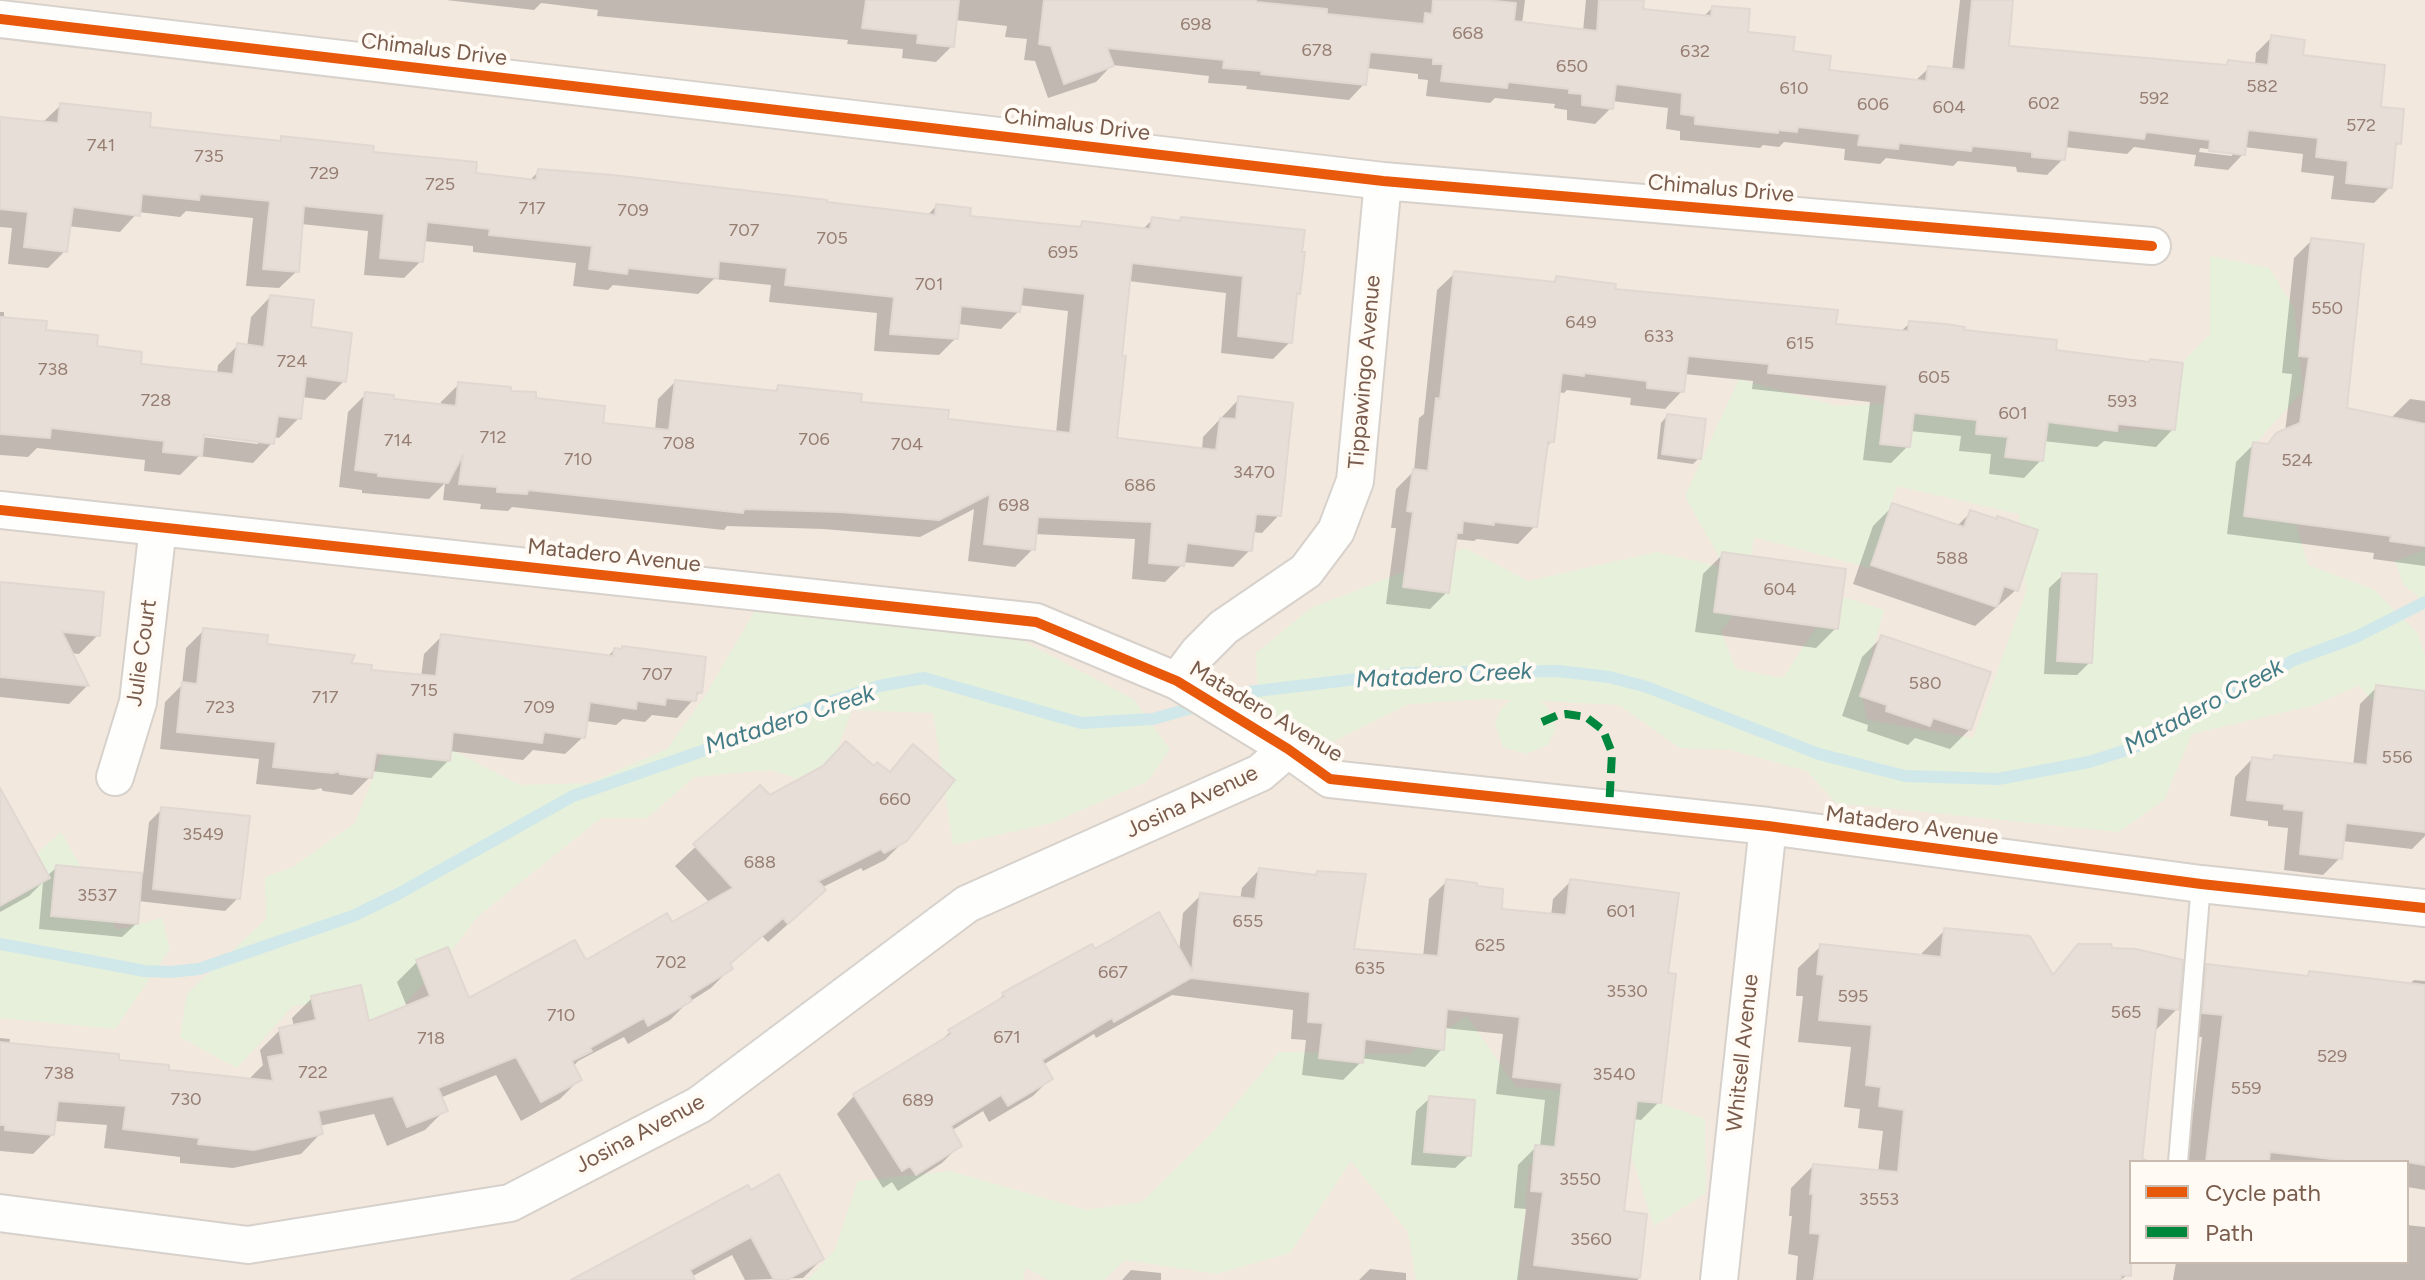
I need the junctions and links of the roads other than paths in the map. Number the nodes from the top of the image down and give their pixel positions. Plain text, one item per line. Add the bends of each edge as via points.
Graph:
1 (0, 19) edge
2 (1383, 181) junction
3 (2152, 246) dead end
4 (0, 510) edge
5 (158, 527) junction
6 (1183, 685) junction
7 (1288, 749) junction
8 (115, 777) dead end
9 (1768, 826) junction
10 (2201, 884) junction
11 (2425, 908) edge
12 (2178, 1160) edge
13 (0, 1213) edge
14 (1719, 1280) edge

1 - 2 street, Chimalus Drive
2 - 3 street, Chimalus Drive
2 - 6 street, Tippawingo Avenue via 1355,481 1336,531 1306,571 1224,627 1198,653
4 - 5 street, Matadero Avenue
5 - 6 street, Matadero Avenue via 1036,622
5 - 8 street, Julie Court via 138,702
6 - 7 street, Matadero Avenue
7 - 9 street, Matadero Avenue via 1330,779
7 - 13 street, Josina Avenue via 1260,773 967,904 699,1105 510,1203 248,1245
9 - 10 street, Matadero Avenue
9 - 14 street, Whitsell Avenue
10 - 11 street, Matadero Avenue
10 - 12 lane

